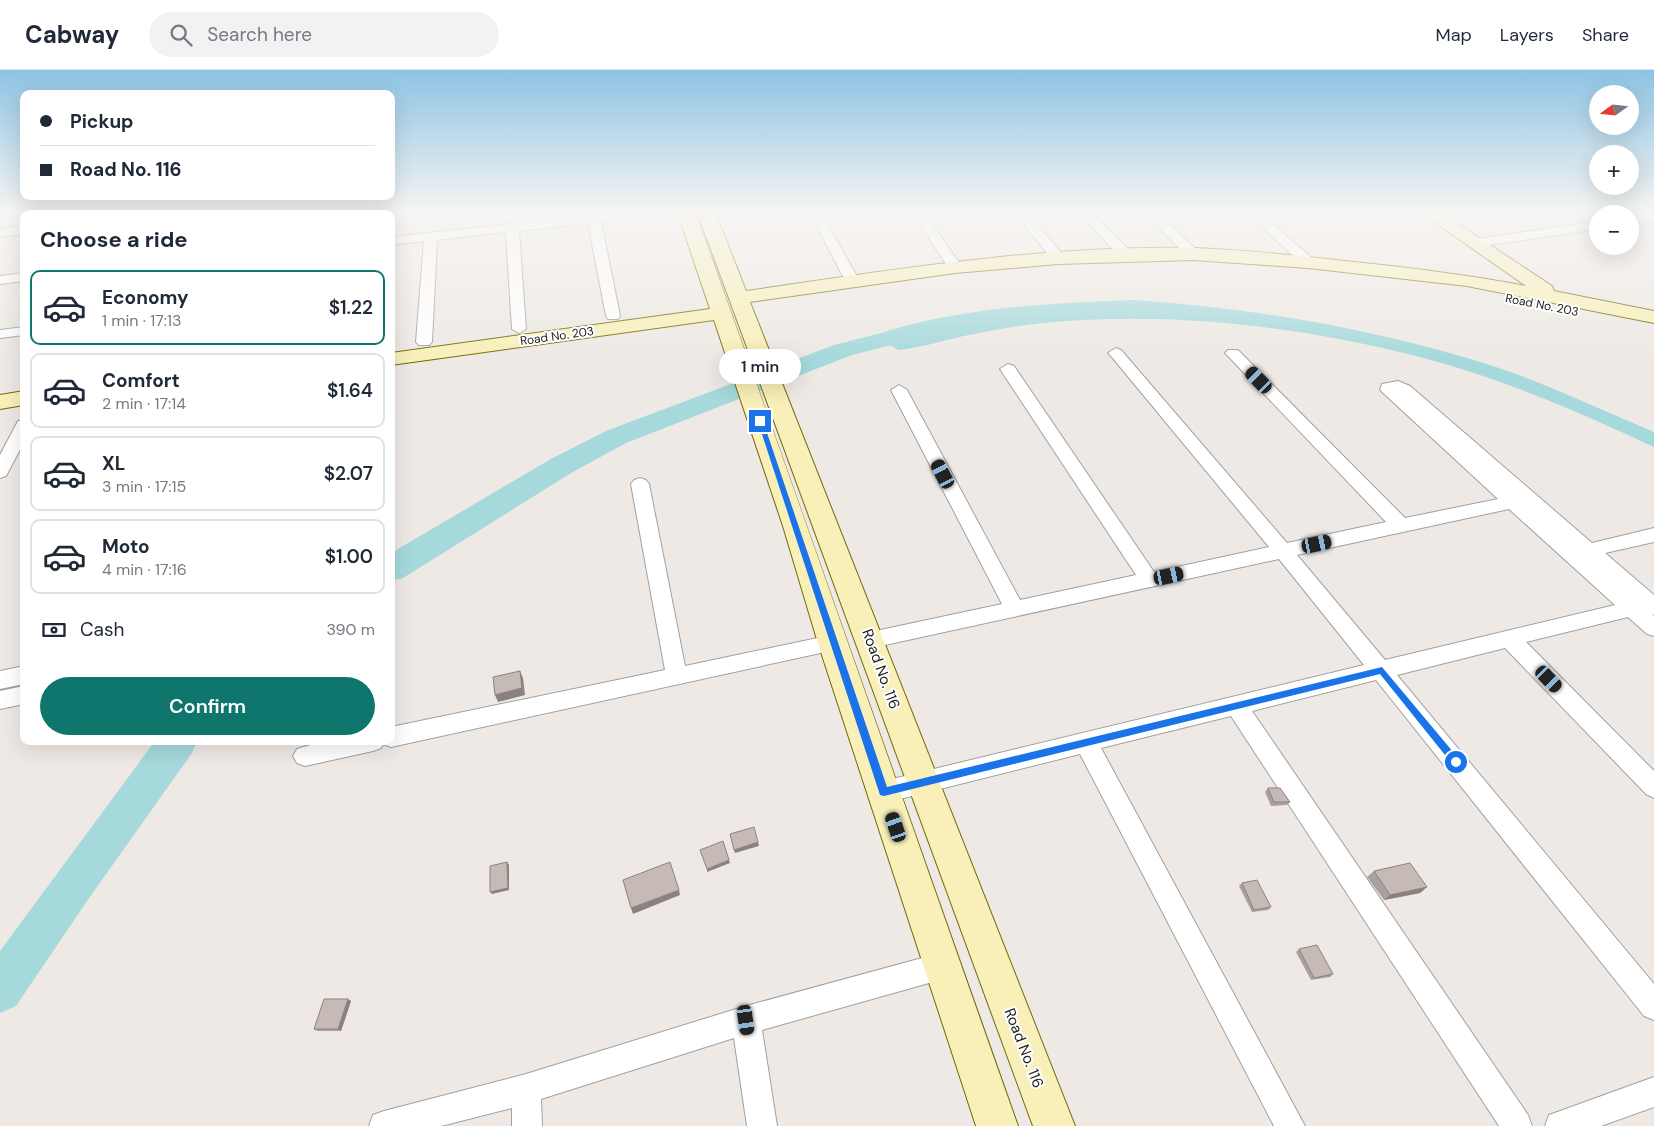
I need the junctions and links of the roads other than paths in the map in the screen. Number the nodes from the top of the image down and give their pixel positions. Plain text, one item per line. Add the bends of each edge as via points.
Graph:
1 (429, 263) edge
2 (514, 263) edge
3 (603, 263) edge
4 (705, 263) edge
5 (726, 263) edge
6 (843, 263) edge
7 (952, 263) edge
8 (998, 263) edge
9 (1319, 263) edge
10 (1489, 263) edge
11 (1503, 263) edge
12 (955, 267) junction
13 (1496, 268) junction
14 (20, 278) edge
15 (0, 280) edge
16 (852, 280) junction
17 (1481, 282) junction
18 (1532, 292) junction
19 (1556, 303) junction
20 (741, 304) junction
21 (720, 307) junction
22 (613, 316) junction
23 (1654, 317) edge
24 (519, 329) junction
25 (1654, 329) edge
26 (20, 332) edge
27 (0, 334) edge
28 (424, 342) junction
29 (395, 346) edge
30 (1116, 353) dead end
31 (1233, 353) dead end
32 (395, 358) edge
33 (1008, 369) dead end
34 (899, 390) dead end
35 (20, 399) edge
36 (0, 402) edge
37 (20, 410) edge
38 (0, 413) edge
39 (771, 416) junction
40 (20, 433) edge
41 (0, 472) edge
42 (640, 484) dead end
43 (1522, 500) junction
44 (1401, 526) junction
45 (1654, 535) edge
46 (1590, 550) junction
47 (1283, 551) junction
48 (1150, 580) junction
49 (1643, 608) edge
50 (1015, 609) junction
51 (1654, 628) edge
52 (1510, 638) junction
53 (871, 640) junction
54 (832, 643) junction
55 (1382, 670) junction
56 (20, 676) edge
57 (677, 677) junction
58 (0, 680) edge
59 (20, 696) edge
60 (0, 700) edge
61 (1236, 706) junction
62 (395, 737) edge
63 (1086, 742) junction
64 (355, 745) edge
65 (305, 756) dead end
66 (922, 783) junction
67 (1654, 787) edge
68 (884, 792) junction
69 (944, 966) junction
70 (1654, 1006) edge
71 (746, 1020) junction
72 (526, 1089) junction
73 (1654, 1092) edge
74 (384, 1126) edge
75 (527, 1126) edge
76 (762, 1126) edge
77 (997, 1126) edge
78 (1054, 1126) edge
79 (1290, 1126) edge
80 (1517, 1126) edge
81 (1560, 1126) edge

1 - 28 street
2 - 24 street
3 - 22 street
4 - 21 street, Road No. 116
5 - 20 street, Road No. 116
6 - 16 street
7 - 12 street
8 - 12 street
9 - 17 street
10 - 13 street
11 - 19 street
12 - 16 street
13 - 17 street via 1497,278
13 - 18 street
14 - 15 street
16 - 20 street
17 - 18 street
18 - 19 street
19 - 20 street, Road No. 203 via 1322,270 1263,266 1074,265
19 - 23 street, Road No. 203
19 - 25 street, Road No. 203 via 1579,312
20 - 39 street, Road No. 116 via 758,347
21 - 22 street, Road No. 203
21 - 32 street, Road No. 203
21 - 39 street, Road No. 116 via 737,356
22 - 24 street, Road No. 203
24 - 28 street, Road No. 203
26 - 27 street
28 - 29 street, Road No. 203
30 - 47 street
31 - 44 street
33 - 48 street
34 - 50 street
35 - 36 street
37 - 38 street
39 - 53 street, Road No. 116
39 - 54 street, Road No. 116 via 796,526
40 - 41 street
42 - 57 street
43 - 43 street via 1397,398 1388,387 1398,386 1404,390
43 - 44 street
43 - 46 street
43 - 49 street
44 - 47 street
45 - 46 street
46 - 49 street
47 - 48 street
47 - 55 street
48 - 50 street
49 - 51 street
49 - 52 street
50 - 53 street
52 - 55 street
52 - 67 street
53 - 66 street, Road No. 116
54 - 57 street
54 - 68 street, Road No. 116
55 - 61 street
55 - 70 street
56 - 58 street
57 - 62 street
59 - 60 street
61 - 63 street
61 - 80 street
63 - 66 street
63 - 79 street
64 - 65 street
66 - 68 street
66 - 78 street, Road No. 116
68 - 69 street, Road No. 116
69 - 71 street
69 - 77 street, Road No. 116
71 - 72 street
71 - 76 street
72 - 74 street
72 - 75 street
73 - 81 street

